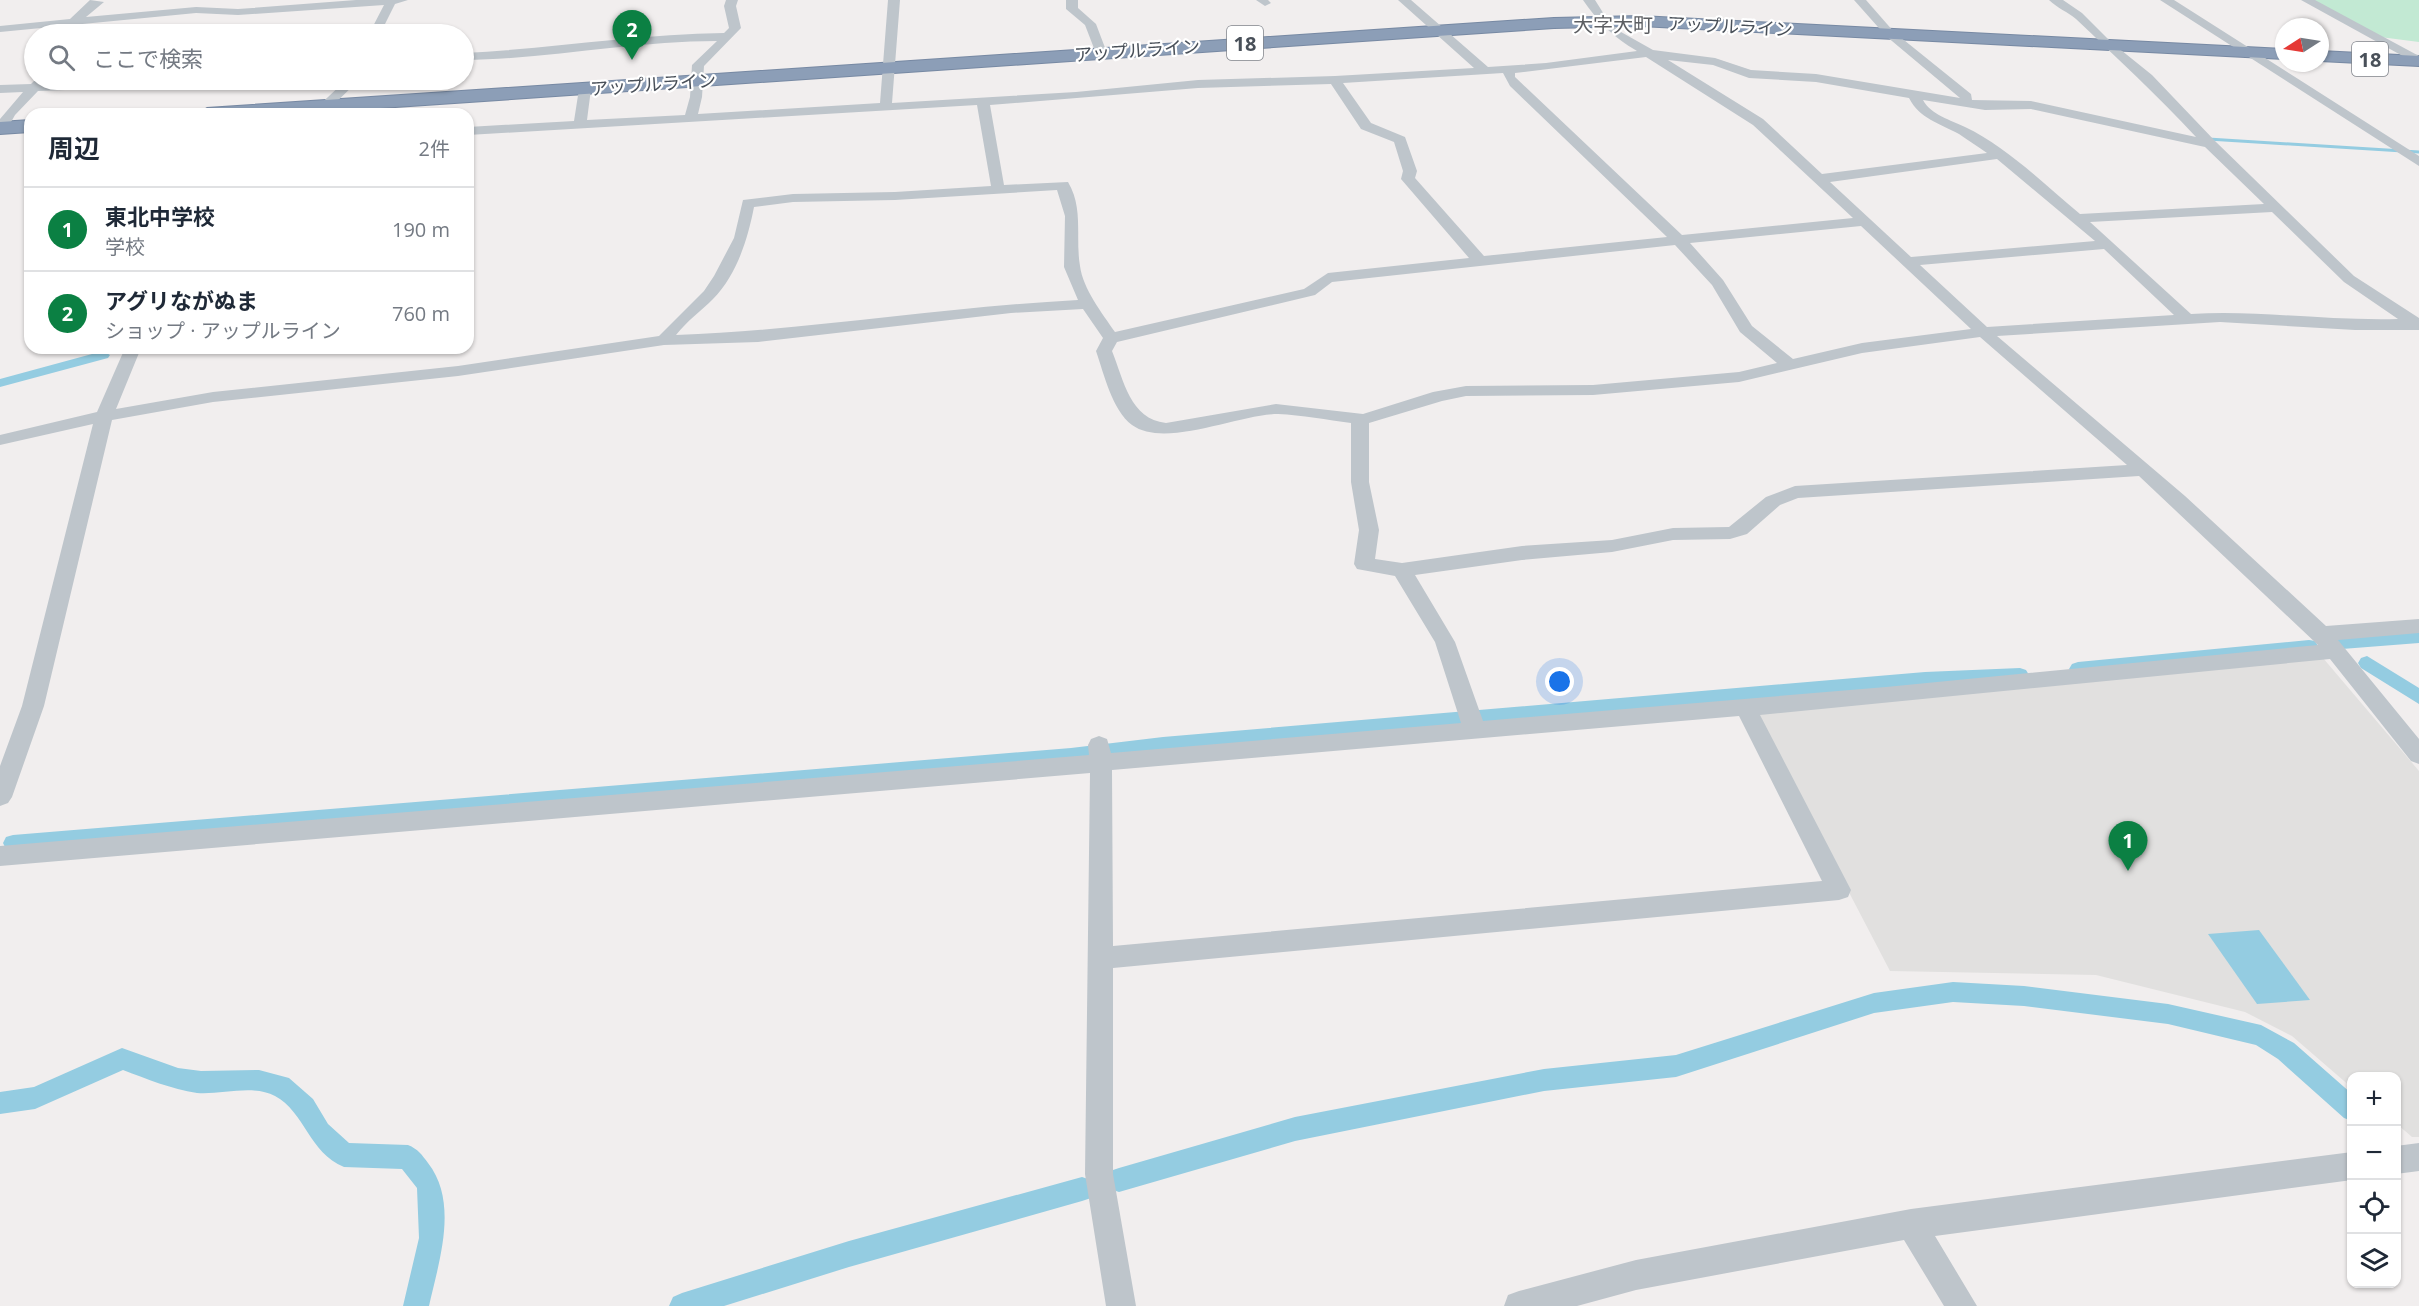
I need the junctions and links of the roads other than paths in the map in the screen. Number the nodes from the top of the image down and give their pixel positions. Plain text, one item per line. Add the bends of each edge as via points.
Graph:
1 (96, 0) edge
2 (732, 0) edge
3 (894, 0) edge
4 (1072, 0) edge
5 (1404, 0) edge
6 (1589, 0) edge
7 (1860, 0) edge
8 (2073, 0) edge
9 (2166, 0) edge
10 (2307, 0) edge
11 (396, 1) edge
12 (2056, 1) edge
13 (1603, 21) junction
14 (73, 22) junction
15 (52, 24) edge
16 (70, 24) edge
17 (381, 24) edge
18 (24, 27) edge
19 (0, 29) edge
20 (1438, 29) junction
21 (1890, 34) junction
22 (727, 37) junction
23 (2107, 45) junction
24 (2244, 52) junction
25 (1101, 53) junction
26 (1646, 53) junction
27 (2275, 54) edge
28 (474, 55) edge
29 (2329, 56) edge
30 (2419, 61) edge
31 (886, 67) junction
32 (1509, 69) junction
33 (1484, 70) junction
34 (698, 80) junction
35 (1335, 80) junction
36 (24, 85) edge
37 (585, 88) junction
38 (0, 89) edge
39 (31, 90) edge
40 (342, 90) edge
41 (1914, 96) junction
42 (982, 101) junction
43 (1965, 103) junction
44 (323, 108) edge
45 (345, 108) edge
46 (886, 108) junction
47 (690, 118) junction
48 (24, 126) edge
49 (580, 126) junction
50 (1, 128) edge
51 (474, 131) edge
52 (2210, 144) junction
53 (2399, 149) junction
54 (2419, 150) edge
55 (2000, 155) junction
56 (2419, 162) edge
57 (1818, 179) junction
58 (998, 188) junction
59 (2276, 208) junction
60 (2076, 218) junction
61 (1862, 222) junction
62 (1679, 240) junction
63 (2108, 244) junction
64 (1481, 262) junction
65 (1907, 262) junction
66 (1080, 305) junction
67 (2186, 318) junction
68 (2417, 324) edge
69 (1983, 332) junction
70 (664, 340) junction
71 (1107, 345) junction
72 (130, 354) edge
73 (1788, 364) junction
74 (104, 416) junction
75 (1360, 419) junction
76 (0, 440) edge
77 (2142, 470) junction
78 (1402, 570) junction
79 (2419, 626) edge
80 (2328, 643) junction
81 (1746, 708) junction
82 (1473, 722) junction
83 (1100, 754) junction
84 (2419, 755) edge
85 (0, 797) edge
86 (0, 856) edge
87 (1100, 958) junction
88 (2347, 1167) edge
89 (1911, 1224) junction
90 (1121, 1306) edge
91 (1519, 1306) edge
92 (1962, 1306) edge

1 - 14 street via 91,9
2 - 22 street via 735,28
3 - 31 street
4 - 25 street via 1072,9 1090,24
5 - 20 street
6 - 13 street
7 - 21 street
8 - 12 street
9 - 24 street
10 - 30 street
11 - 14 street via 238,12 196,10
11 - 17 street
12 - 23 street via 2078,15
13 - 20 highway, アップルライン / 18
13 - 21 highway, アップルライン / 18
13 - 26 street
14 - 15 street
14 - 16 street
18 - 19 street
20 - 25 highway, アップルライン / 18
20 - 33 street
21 - 23 highway, アップルライン / 18
21 - 43 street via 1967,97
22 - 28 street via 627,41
22 - 34 street via 698,65
23 - 24 highway, アップルライン / 18
23 - 52 street via 2148,78
24 - 27 highway, アップルライン / 18
24 - 53 street
25 - 31 highway, アップルライン / 18
26 - 32 street via 1587,63
26 - 41 street via 1715,62 1749,74 1816,78
26 - 57 street via 1758,122
29 - 30 highway, 18
31 - 34 highway, アップルライン / 18
31 - 46 street
32 - 33 street
32 - 62 street via 1514,83
33 - 35 street
34 - 37 highway, アップルライン / 18
34 - 47 street
35 - 42 street via 1198,84
35 - 64 street via 1366,126 1400,140 1410,171 1408,179
36 - 38 street
37 - 45 highway, アップルライン / 18
37 - 49 street
39 - 50 street
40 - 44 street
41 - 43 street
41 - 55 street via 1920,107 1942,123 1961,130
42 - 46 street
42 - 58 street
43 - 52 street via 2031,105
46 - 47 street
47 - 49 street
48 - 50 highway
49 - 51 street
52 - 59 street
53 - 54 street
53 - 56 street
55 - 57 street
55 - 60 street
57 - 61 street
58 - 66 street via 1063,185 1072,216 1072,267
58 - 70 street via 748,203 741,238 722,276 710,294
59 - 60 street
59 - 68 street via 2349,279
60 - 63 street
61 - 62 street
61 - 65 street
62 - 64 street
62 - 73 street via 1718,283 1746,329
63 - 65 street
63 - 67 street
64 - 71 street via 1328,278 1309,292
65 - 69 street
66 - 70 street via 1011,308 758,337
66 - 71 street
67 - 68 street
67 - 69 street
69 - 73 street via 1873,346
69 - 77 street
70 - 74 street via 458,371 213,397
71 - 75 street via 1130,412 1149,426 1166,428 1276,409
72 - 74 street
73 - 75 street via 1739,377 1593,390 1466,391
74 - 76 street
74 - 85 street via 33,706
75 - 78 street via 1360,482 1369,530 1364,564
77 - 78 street via 1795,492 1773,501 1740,530 1730,533 1672,534 1612,546 1522,553
77 - 80 street
78 - 82 street via 1445,642
79 - 80 street
80 - 81 street via 2132,674
80 - 84 street
81 - 82 street
81 - 87 street via 1839,890
82 - 83 street via 1147,756
83 - 86 street
83 - 87 street
87 - 90 street via 1099,1174
88 - 89 street
89 - 91 street via 1636,1275
89 - 92 street

